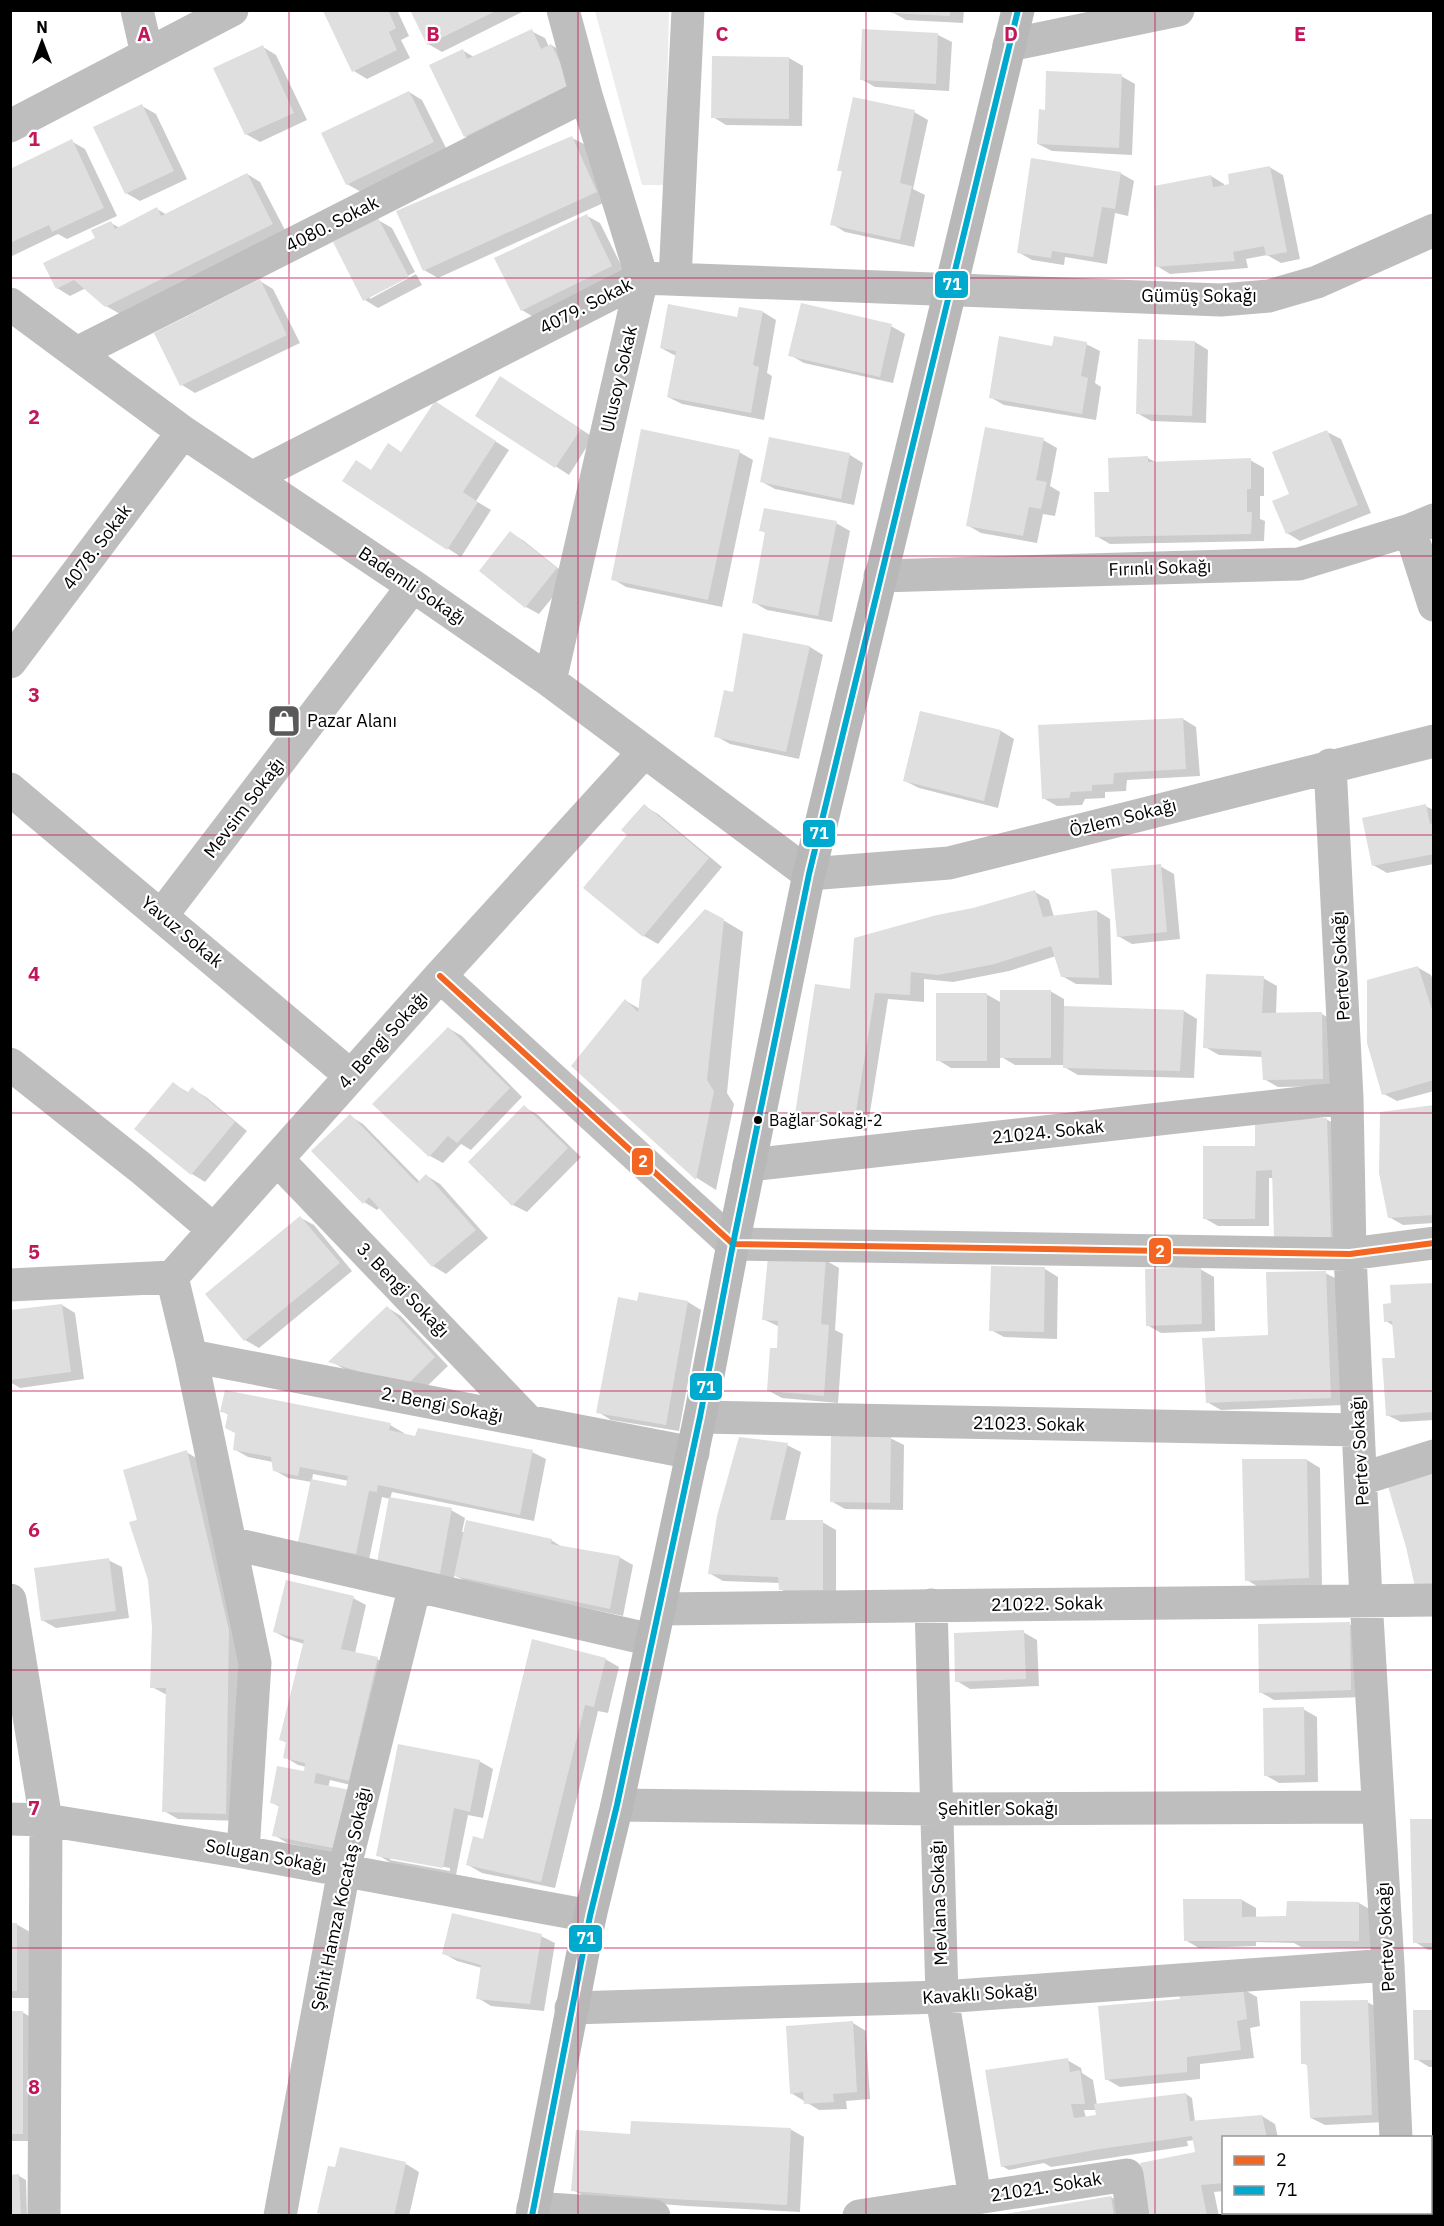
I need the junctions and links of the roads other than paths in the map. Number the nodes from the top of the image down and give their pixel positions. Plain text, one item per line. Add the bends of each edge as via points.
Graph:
1 (137, 10) edge
2 (232, 10) edge
3 (563, 10) edge
4 (688, 10) edge
5 (1018, 10) edge
6 (1178, 10) edge
7 (1009, 45) junction
8 (147, 54) junction
9 (586, 95) junction
10 (10, 126) edge
11 (1434, 230) edge
12 (642, 278) junction
13 (675, 279) junction
14 (953, 288) junction
15 (10, 304) edge
16 (77, 353) junction
17 (183, 432) junction
18 (253, 477) junction
19 (1422, 525) edge
20 (880, 576) junction
21 (413, 586) junction
22 (1434, 605) edge
23 (10, 662) edge
24 (550, 681) junction
25 (1434, 741) edge
26 (644, 752) junction
27 (1330, 765) junction
28 (10, 789) edge
29 (809, 874) junction
30 (162, 915) junction
31 (440, 976) junction
32 (10, 1065) edge
33 (351, 1076) junction
34 (1347, 1098) junction
35 (277, 1159) junction
36 (749, 1165) junction
37 (214, 1230) junction
38 (1434, 1243) edge
39 (733, 1244) junction
40 (1350, 1254) junction
41 (172, 1277) junction
42 (10, 1285) edge
43 (191, 1356) junction
44 (700, 1417) junction
45 (528, 1421) junction
46 (1358, 1430) junction
47 (693, 1453) junction
48 (1434, 1456) edge
49 (1361, 1479) junction
50 (230, 1543) junction
51 (415, 1586) junction
52 (10, 1600) edge
53 (1366, 1600) junction
54 (1434, 1600) edge
55 (931, 1605) junction
56 (660, 1609) junction
57 (652, 1640) junction
58 (617, 1805) junction
59 (1378, 1807) junction
60 (936, 1809) junction
61 (10, 1819) edge
62 (46, 1820) junction
63 (243, 1852) junction
64 (344, 1870) junction
65 (590, 1916) junction
66 (1388, 1965) junction
67 (942, 1997) junction
68 (572, 2008) junction
69 (1396, 2136) edge
70 (975, 2198) junction
71 (532, 2212) edge
72 (44, 2216) edge
73 (280, 2216) edge
74 (654, 2216) edge
75 (859, 2216) edge
76 (1133, 2216) edge

1 - 8 street
2 - 8 street
3 - 9 street, Ulusoy Sokak
4 - 13 street
5 - 7 main road
6 - 7 street
7 - 14 main road
8 - 10 street
9 - 12 street, Ulusoy Sokak
9 - 16 street, 4080. Sokak
11 - 14 street, Gümüş Sokağı via 1317,282 1269,296 1221,300
12 - 13 street, 4079. Sokak
12 - 18 street, 4079. Sokak
12 - 24 street, Ulusoy Sokak
13 - 14 street, 4079. Sokak
14 - 20 main road
15 - 16 street, Bademli Sokağı
16 - 17 street, Bademli Sokağı
17 - 18 street, Bademli Sokağı
17 - 23 street, 4078. Sokak
18 - 21 street, Bademli Sokağı
19 - 20 street, Fırınlı Sokağı via 1299,564
19 - 22 street
20 - 29 main road
21 - 24 street, Bademli Sokağı
21 - 30 street, Mevsim Sokağı
24 - 26 street, Bademli Sokağı
25 - 27 street, Özlem Sokağı
26 - 29 street, Bademli Sokağı
26 - 31 street, 4. Bengi Sokağı
27 - 29 street, Özlem Sokağı via 949,863
27 - 34 street, Pertev Sokağı
28 - 30 street, Yavuz Sokak
29 - 36 main road
30 - 33 street, Yavuz Sokak
31 - 33 street, 4. Bengi Sokağı
31 - 39 street
32 - 37 street
33 - 35 street, 4. Bengi Sokağı
34 - 36 street, 21024. Sokak
34 - 40 street, Pertev Sokağı
35 - 37 street, 4. Bengi Sokağı
35 - 45 street, 3. Bengi Sokağı
36 - 39 main road
37 - 41 street, 4. Bengi Sokağı
38 - 40 street
39 - 40 street
39 - 44 main road
40 - 46 street, Pertev Sokağı
41 - 42 street
41 - 43 street
43 - 45 street, 2. Bengi Sokağı
43 - 50 street
44 - 46 street, 21023. Sokak
44 - 47 main road
45 - 47 street, 2. Bengi Sokağı
46 - 49 street, Pertev Sokağı
47 - 56 main road
48 - 49 street
49 - 53 street, Pertev Sokağı
50 - 51 street
50 - 63 street via 255,1663
51 - 57 street
51 - 64 street, Şehit Hamza Kocataş Sokağı
52 - 62 street
53 - 54 street, 21022. Sokak
53 - 55 street, 21022. Sokak
53 - 59 street, Pertev Sokağı
55 - 56 street, 21022. Sokak
55 - 60 street, Mevlana Sokağı
56 - 57 main road
57 - 58 main road
58 - 60 street, Şehitler Sokağı
58 - 65 main road
59 - 60 street, Şehitler Sokağı
59 - 66 street, Pertev Sokağı
60 - 67 street, Mevlana Sokağı
61 - 62 street, Solugan Sokağı
62 - 63 street, Solugan Sokağı
62 - 72 street
63 - 64 street, Solugan Sokağı
64 - 65 street, Solugan Sokağı
64 - 73 street, Şehit Hamza Kocataş Sokağı
65 - 68 main road
66 - 67 street, Kavaklı Sokağı
66 - 69 street, Pertev Sokağı
67 - 68 street, Kavaklı Sokağı
67 - 70 street, Mevlana Sokağı
68 - 71 main road
70 - 75 street, 21021. Sokak
70 - 76 street, 21021. Sokak via 1127,2175
71 - 74 street

